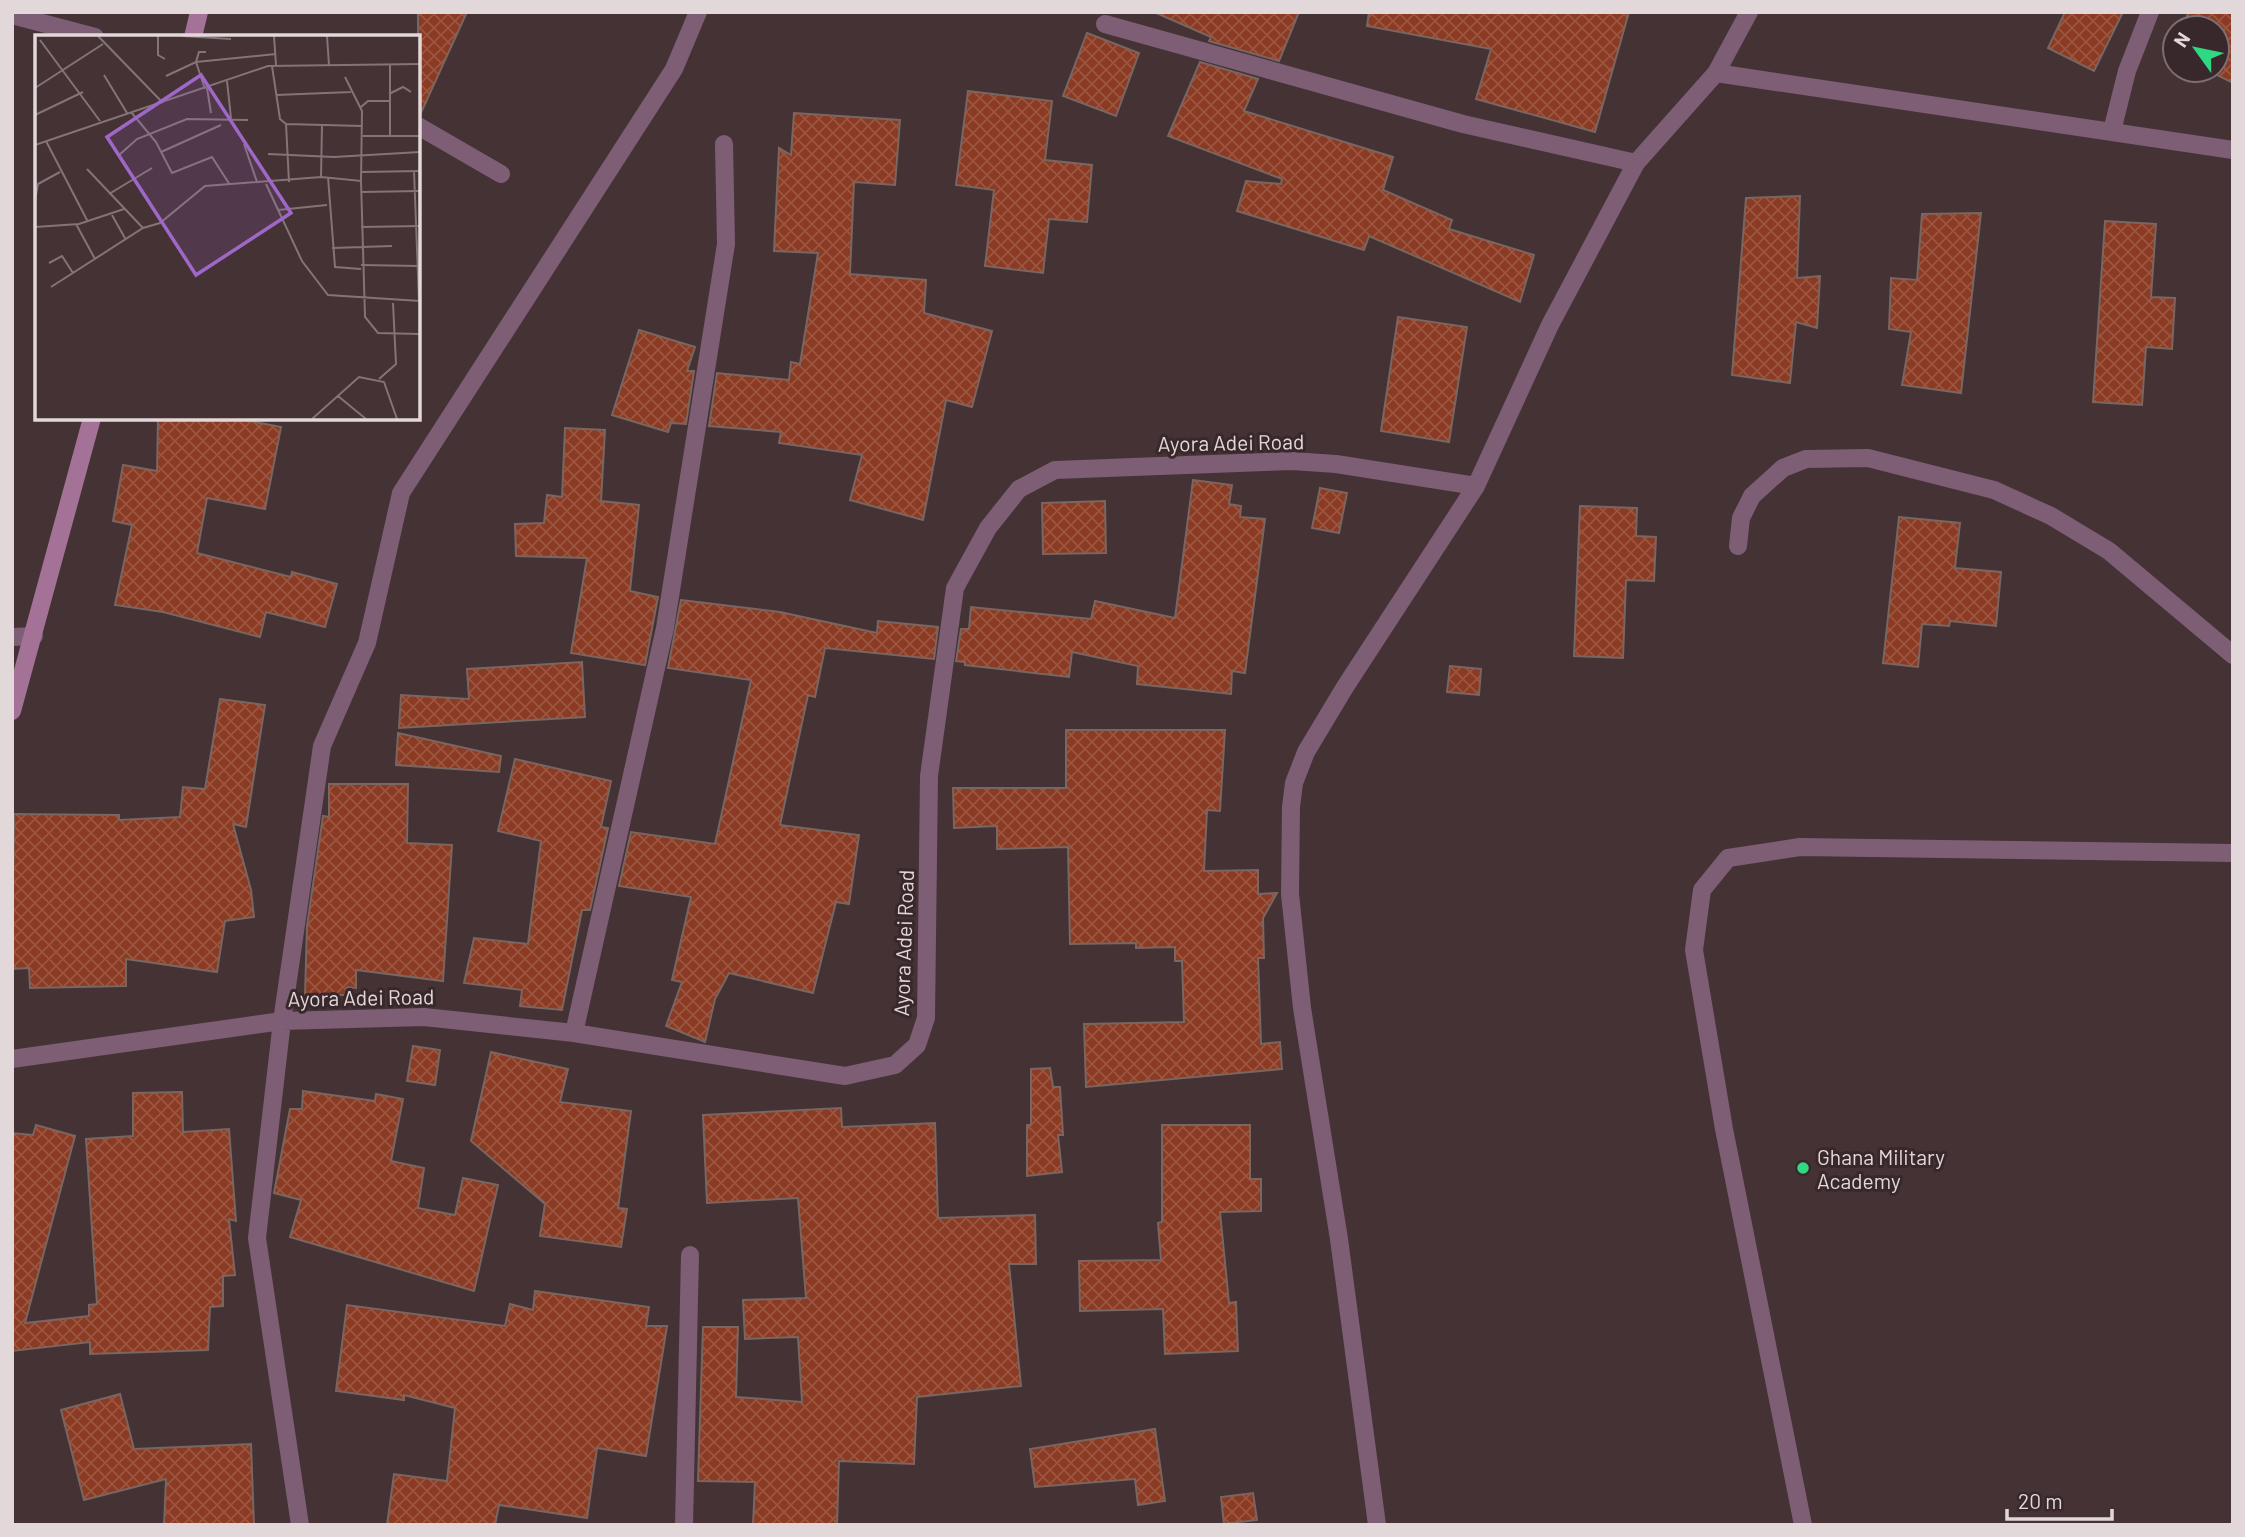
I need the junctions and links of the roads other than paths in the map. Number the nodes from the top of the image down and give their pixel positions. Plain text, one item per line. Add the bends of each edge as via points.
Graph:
1 (199, 12) edge
2 (698, 12) edge
3 (1749, 12) edge
4 (2150, 12) edge
5 (12, 15) edge
6 (1105, 24) dead end
7 (87, 35) edge
8 (198, 35) edge
9 (1716, 73) junction
10 (420, 127) edge
11 (2112, 131) junction
12 (724, 144) dead end
13 (2233, 150) edge
14 (1636, 163) junction
15 (501, 174) dead end
16 (91, 420) edge
17 (1476, 486) junction
18 (1738, 546) dead end
19 (34, 636) junction
20 (12, 637) edge
21 (2233, 655) edge
22 (12, 711) edge
23 (2233, 852) edge
24 (282, 1021) junction
25 (574, 1033) junction
26 (12, 1059) edge
27 (690, 1255) dead end
28 (300, 1525) edge
29 (684, 1525) edge
30 (1377, 1525) edge
31 (1803, 1525) edge

1 - 8 street
2 - 24 street via 674,69 401,493 367,643 322,746
3 - 9 street
4 - 11 street via 2127,71
5 - 7 street
6 - 14 street via 1463,124
9 - 11 street
9 - 14 street
10 - 15 street
11 - 13 street
12 - 25 street via 726,244 665,628
14 - 17 street via 1550,325
16 - 19 street
17 - 25 street, Ayora Adei Road via 1292,461 1055,470 1019,489 988,528 955,588 929,776 926,1018 917,1045 895,1065 845,1076
17 - 30 street via 1306,752 1291,807 1290,894 1302,1008
18 - 21 street via 1741,518 1752,496 1783,468 1806,459 1868,458 1994,490 2050,516 2109,551
19 - 20 street
19 - 22 street
23 - 31 street via 1800,847 1728,858 1702,890 1694,950 1724,1129
24 - 25 street, Ayora Adei Road via 424,1017
24 - 26 street, Ayora Adei Road
24 - 28 street via 257,1238
27 - 29 street

